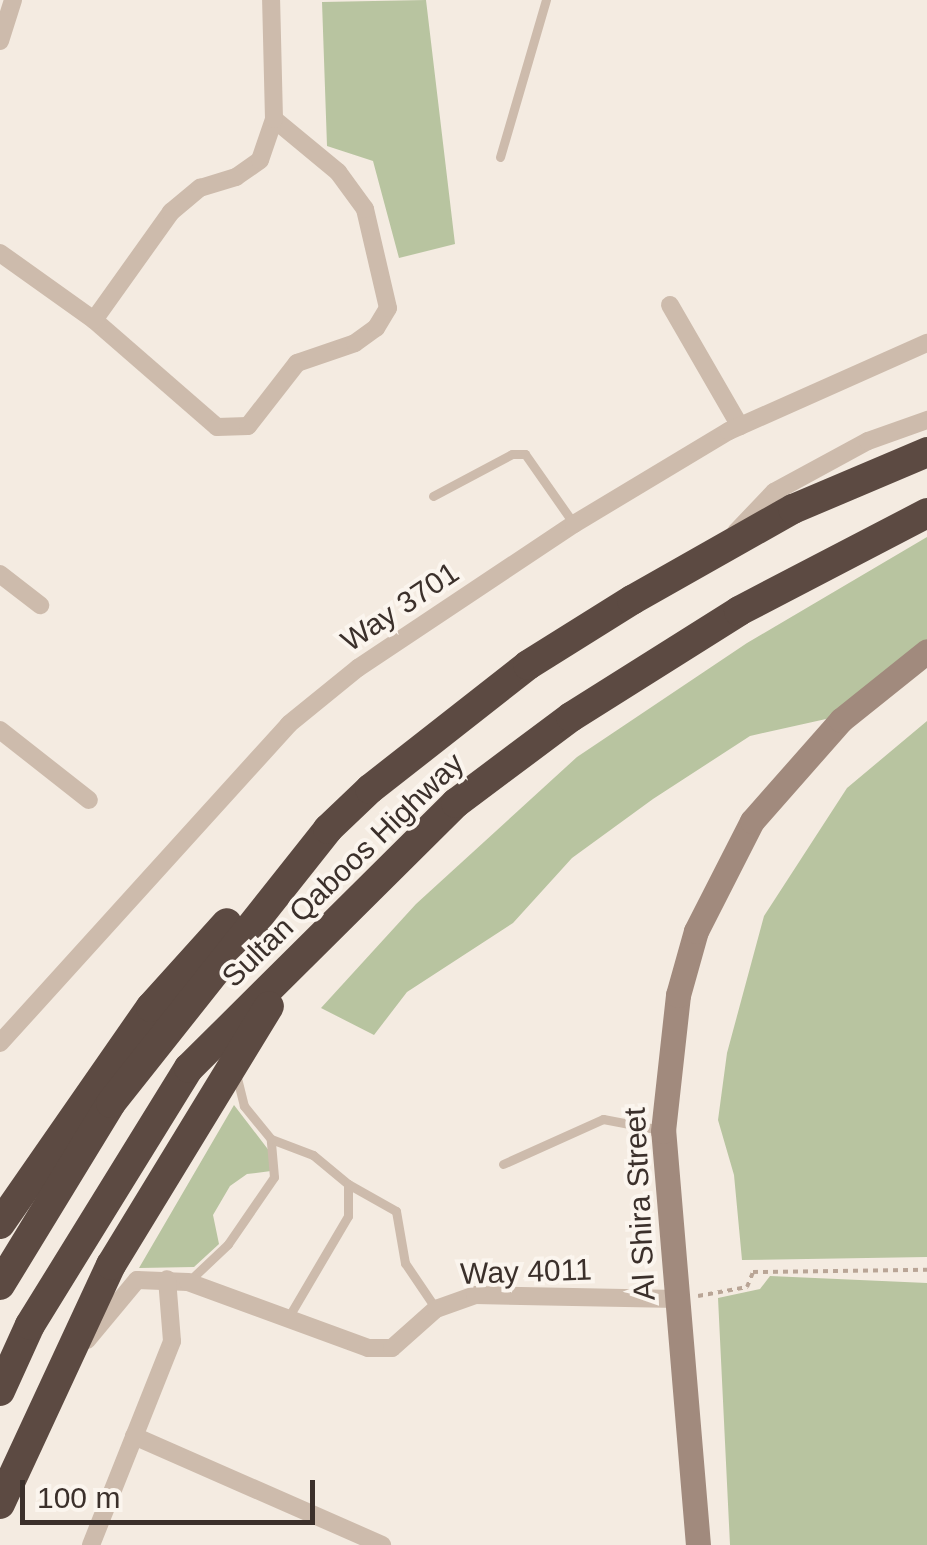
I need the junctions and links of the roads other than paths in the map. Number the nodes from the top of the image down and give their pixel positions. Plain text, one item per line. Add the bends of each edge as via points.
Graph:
1 (272, 0) edge
2 (546, 0) edge
3 (11, 6) edge
4 (0, 40) edge
5 (274, 119) junction
6 (500, 157) dead end
7 (0, 254) edge
8 (670, 304) dead end
9 (94, 320) junction
10 (927, 343) edge
11 (927, 420) edge
12 (740, 426) junction
13 (927, 452) edge
14 (434, 496) dead end
15 (927, 513) edge
16 (574, 524) junction
17 (724, 544) junction
18 (0, 574) edge
19 (40, 605) dead end
20 (927, 651) edge
21 (0, 730) edge
22 (89, 800) dead end
23 (328, 829) junction
24 (360, 895) junction
25 (0, 1043) edge
26 (240, 1051) junction
27 (663, 1131) junction
28 (271, 1140) junction
29 (503, 1164) dead end
30 (348, 1184) junction
31 (0, 1224) edge
32 (167, 1280) junction
33 (188, 1282) junction
34 (0, 1286) edge
35 (676, 1300) junction
36 (436, 1309) junction
37 (287, 1320) junction
38 (58, 1368) junction
39 (0, 1391) edge
40 (134, 1436) junction
41 (0, 1504) edge
42 (91, 1545) edge
43 (382, 1545) edge
44 (698, 1545) edge

1 - 5 street
2 - 6 lane
3 - 4 street
5 - 9 street via 260,160 236,177 200,188 170,212
5 - 9 street via 338,172 365,209 388,308 376,328 297,363 248,426 234,431 217,427
7 - 9 street
8 - 12 street
10 - 12 street, Way 3701
11 - 17 street via 868,442 774,492
12 - 16 street, Way 3701
13 - 17 highway, Sultan Qaboos Highway
14 - 16 lane via 512,454 525,454
15 - 24 highway, Sultan Qaboos Highway via 738,611 571,717 456,803
16 - 25 street, Way 3701 via 358,668 289,724
17 - 23 highway, Sultan Qaboos Highway via 528,665
18 - 19 street
20 - 27 street, Al Shira Street via 840,720 752,820 726,866 696,931 678,995
21 - 22 street
23 - 31 highway via 216,934 152,1007
23 - 34 highway, Sultan Qaboos Highway via 111,1103
24 - 26 highway
24 - 39 highway, Sultan Qaboos Highway via 189,1068 30,1325
26 - 28 lane via 236,1071 244,1106
26 - 38 highway via 111,1265
27 - 29 lane via 603,1119
27 - 35 street, Al Shira Street
28 - 30 lane via 313,1156
28 - 33 lane via 274,1177 228,1244
30 - 36 lane via 396,1211 406,1263
30 - 37 lane via 348,1216
32 - 33 street, Way 4011
32 - 38 street, Way 4011 via 137,1280
32 - 40 street via 172,1340
33 - 37 street, Way 4011
35 - 36 street, Way 4011 via 476,1295
35 - 44 street, Al Shira Street
36 - 37 street, Way 4011 via 392,1348 368,1348
38 - 41 highway
40 - 42 street
40 - 43 street

